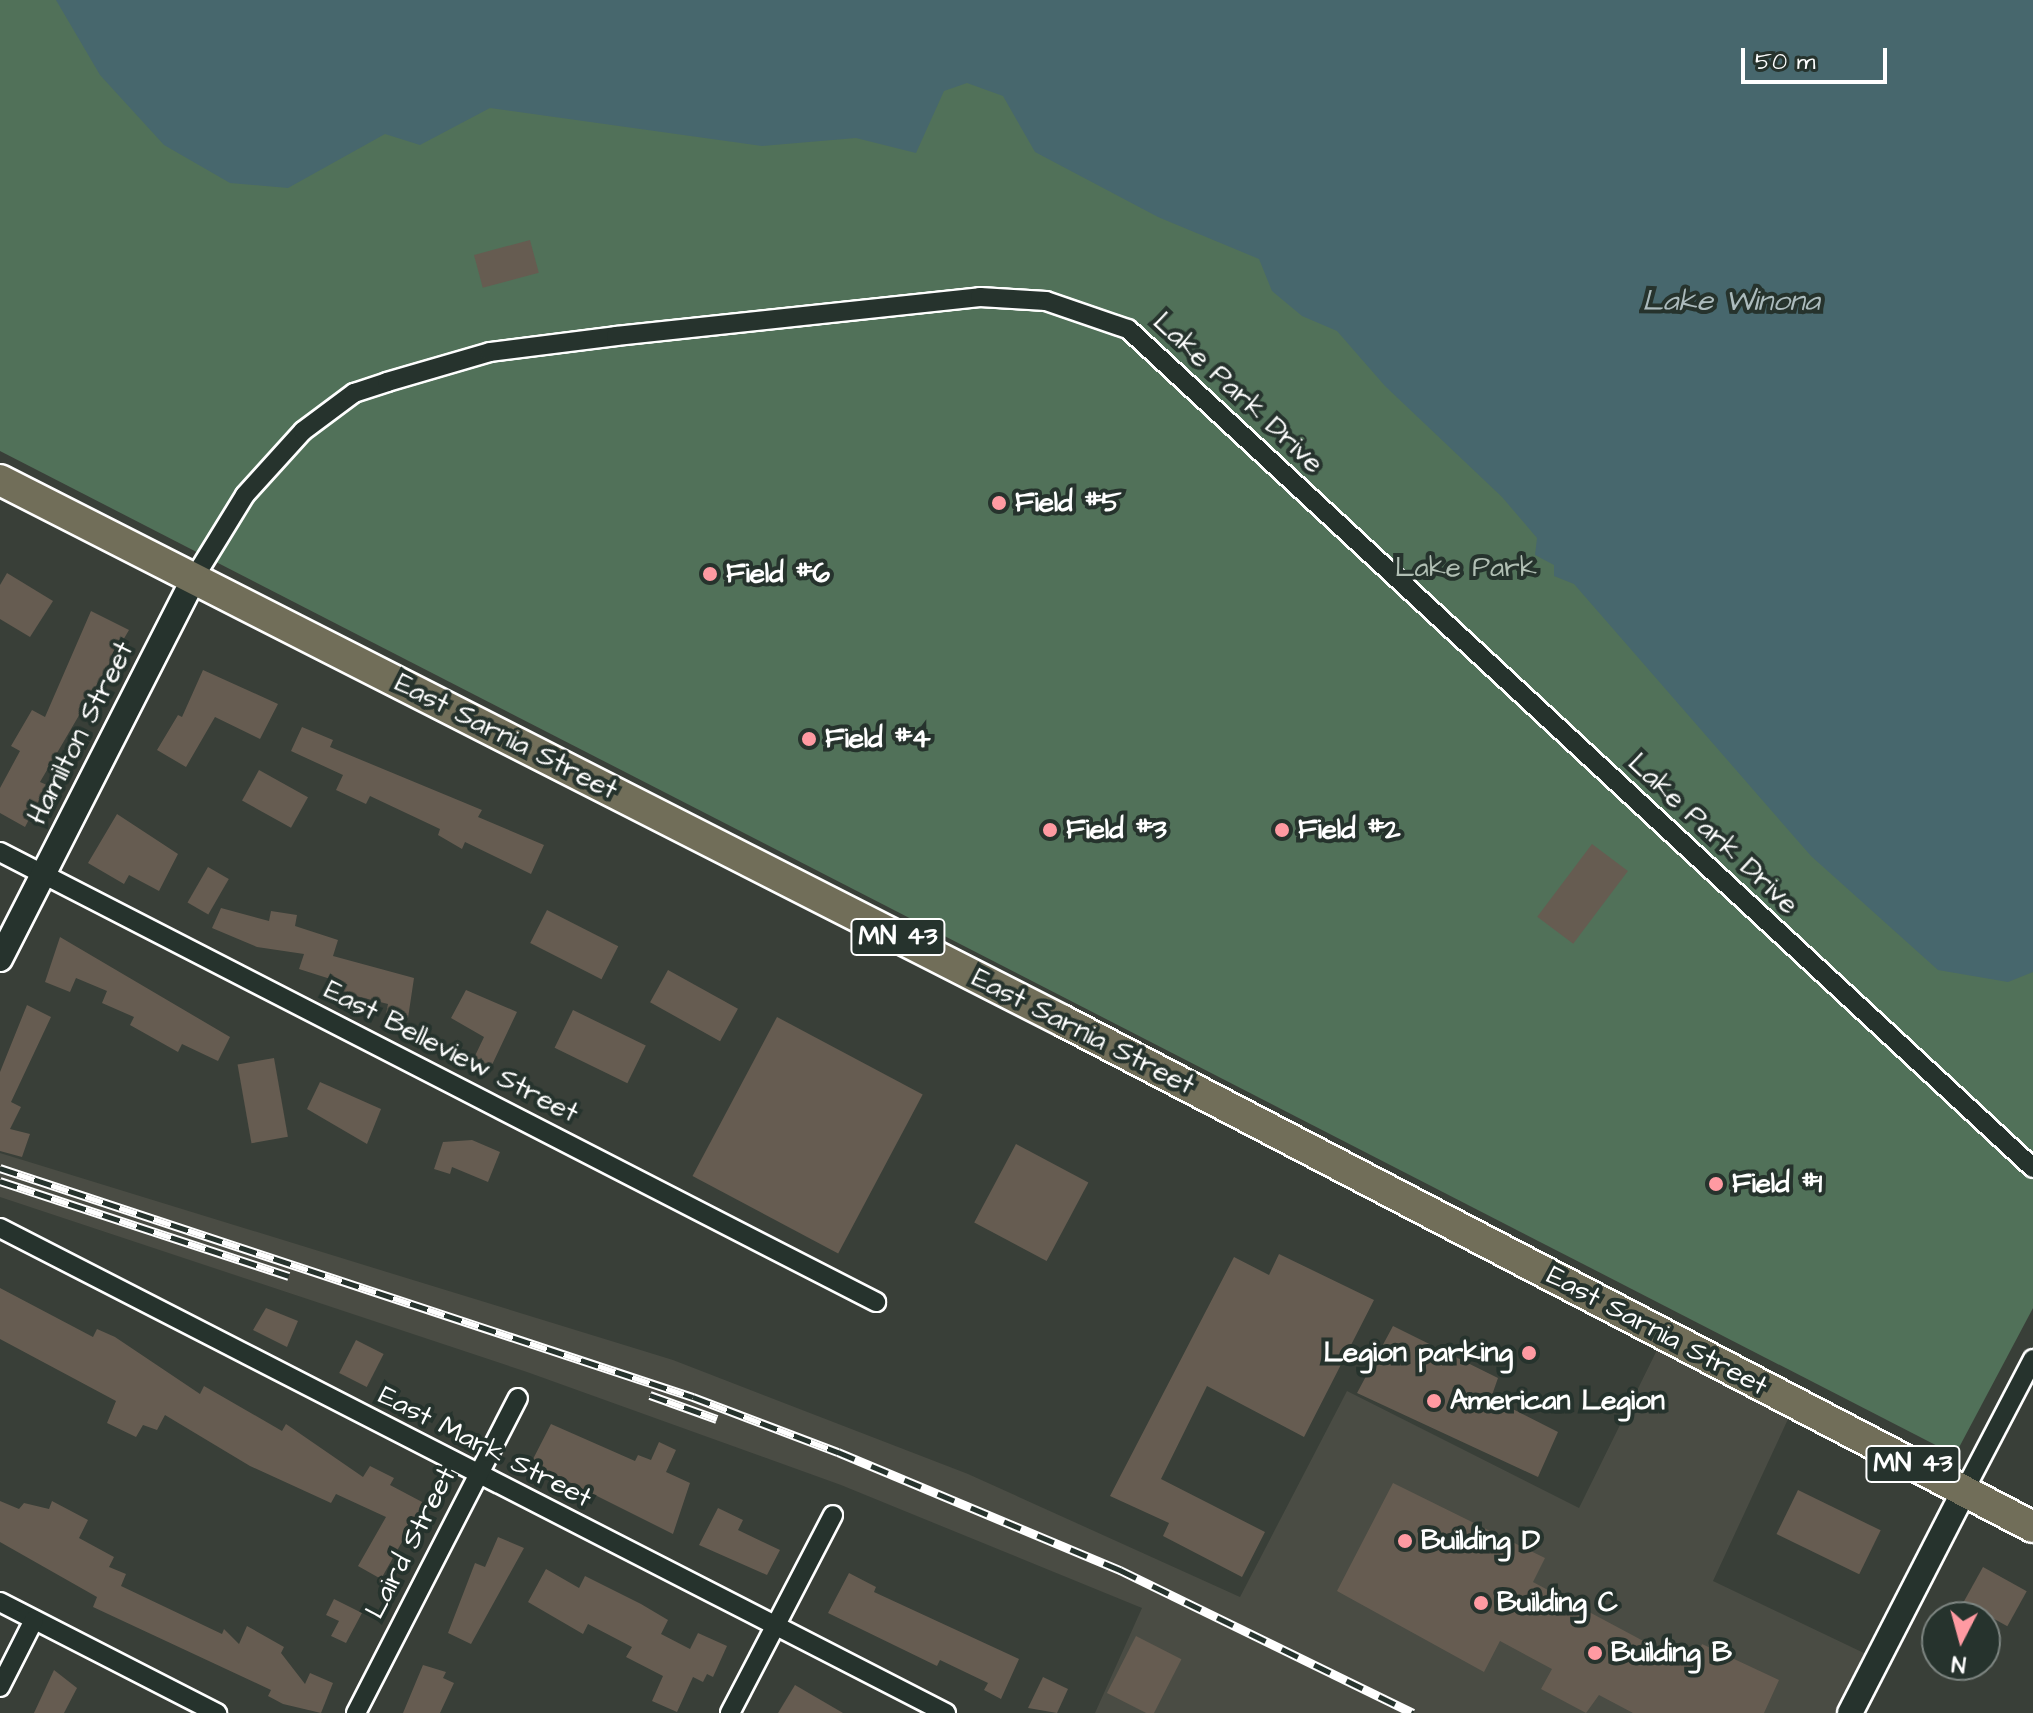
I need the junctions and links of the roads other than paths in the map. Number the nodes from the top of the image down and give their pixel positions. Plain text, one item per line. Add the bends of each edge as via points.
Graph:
1 (0, 480) edge
2 (194, 578) junction
3 (0, 852) edge
4 (43, 874) junction
5 (0, 959) edge
6 (2033, 1168) edge
7 (0, 1228) edge
8 (876, 1302) dead end
9 (2033, 1359) edge
10 (518, 1398) dead end
11 (477, 1475) junction
12 (1964, 1491) junction
13 (833, 1515) dead end
14 (2033, 1527) edge
15 (0, 1602) edge
16 (34, 1620) junction
17 (774, 1626) junction
18 (0, 1687) edge
19 (217, 1713) edge
20 (356, 1713) edge
21 (730, 1713) edge
22 (946, 1713) edge
23 (1850, 1713) edge

1 - 2 main road, East Sarnia Street / MN 43
2 - 4 street, Hamilton Street
2 - 6 street, Lake Park Drive via 245,495 303,431 354,393 387,382 490,352 616,336 980,297 1046,301 1128,329
2 - 12 main road, East Sarnia Street / MN 43
3 - 4 street, East Belleview Street
4 - 5 street, Hamilton Street
4 - 8 street, East Belleview Street
7 - 11 street, East Mark Street
9 - 12 street
10 - 11 street, Laird Street
11 - 17 street, East Mark Street
11 - 20 street, Laird Street
12 - 14 main road, East Sarnia Street / MN 43
12 - 23 street
13 - 17 street
15 - 16 street
16 - 18 street
16 - 19 street
17 - 21 street
17 - 22 street, East Mark Street

